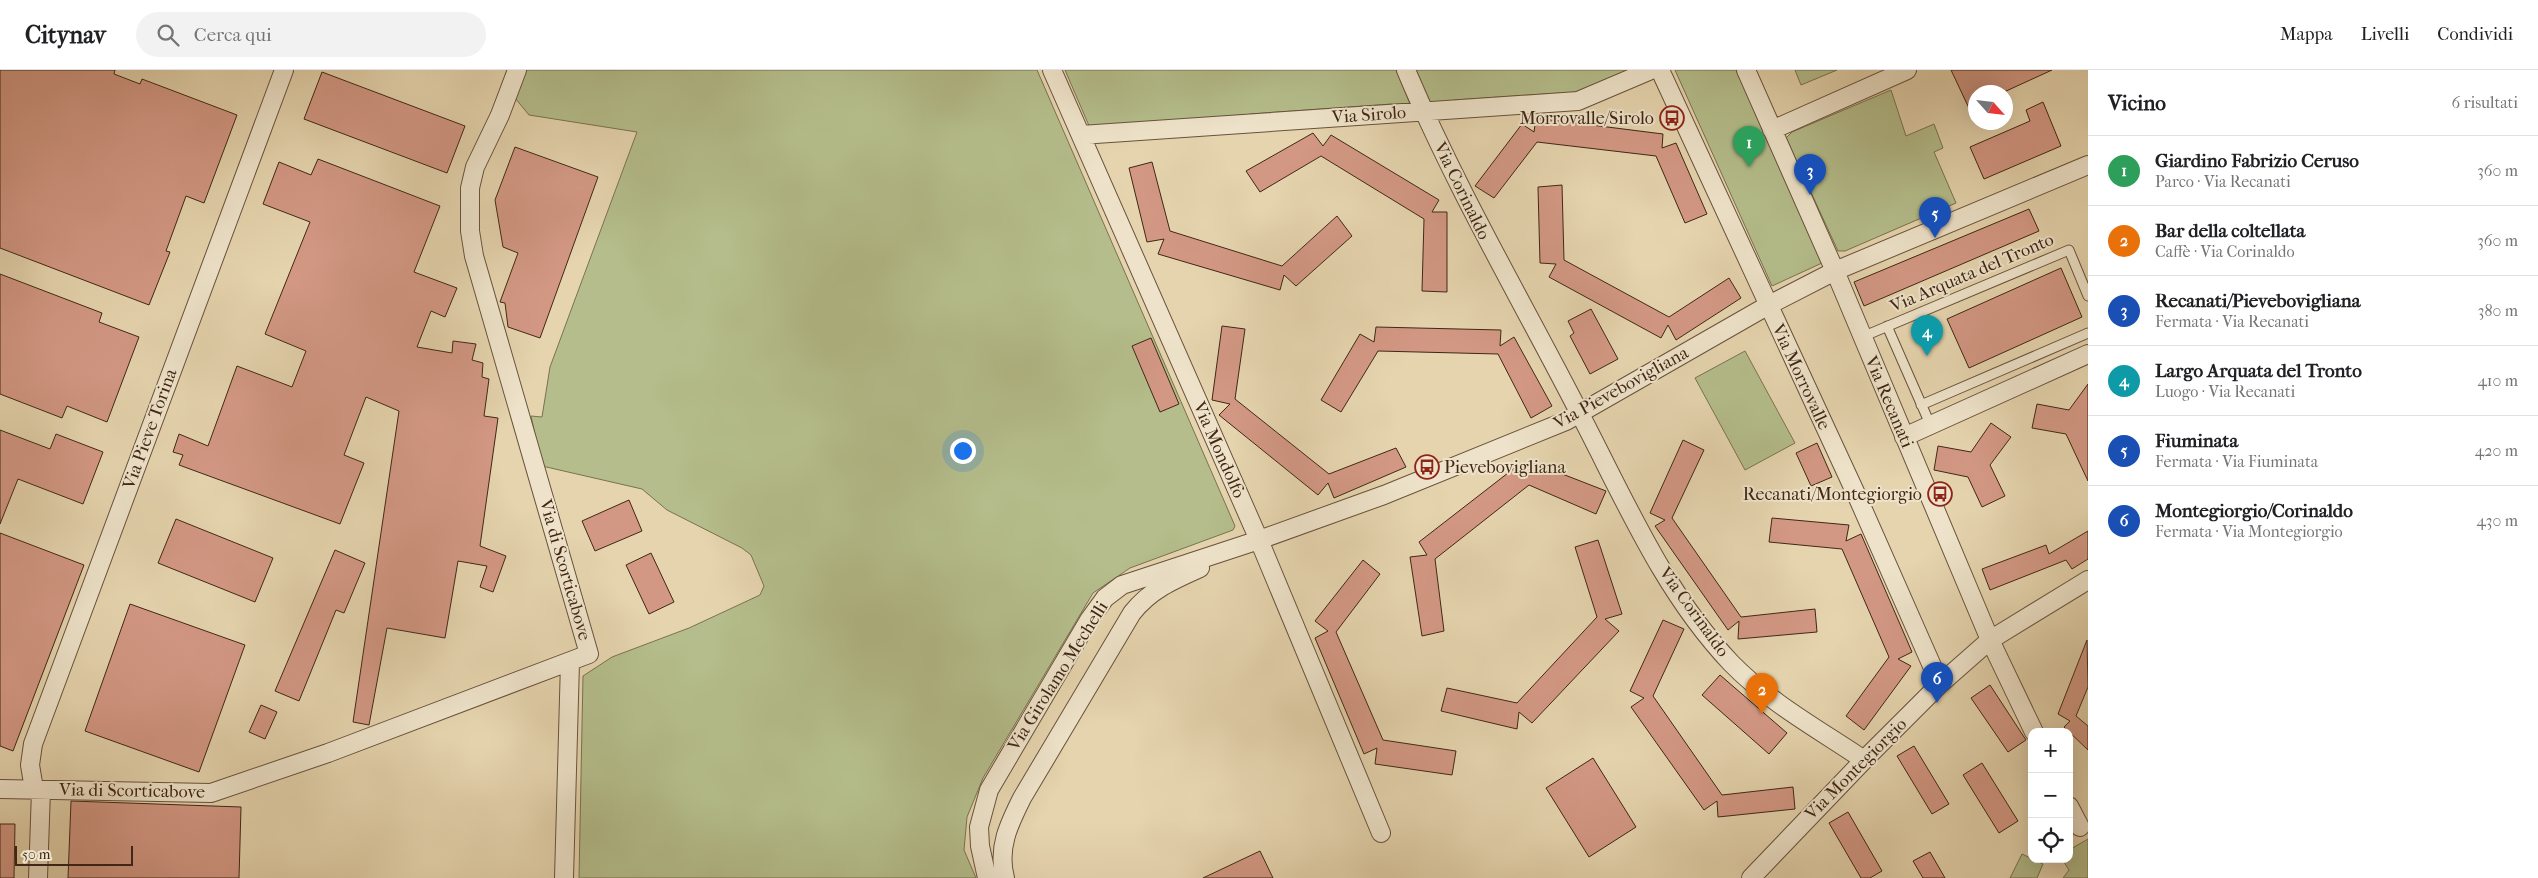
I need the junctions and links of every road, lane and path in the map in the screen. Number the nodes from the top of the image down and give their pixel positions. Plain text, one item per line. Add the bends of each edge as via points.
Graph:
1 (284, 70) edge
2 (516, 70) edge
3 (1052, 70) edge
4 (1406, 70) edge
5 (1651, 70) edge
6 (1660, 70) edge
7 (1746, 70) edge
8 (1907, 70) edge
9 (1423, 111) junction
10 (1772, 130) junction
11 (1081, 136) junction
12 (2088, 165) edge
13 (1835, 271) junction
14 (2088, 296) edge
15 (1767, 306) junction
16 (1887, 326) junction
17 (2088, 333) edge
18 (1862, 337) junction
19 (2069, 341) junction
20 (2083, 357) edge
21 (1997, 383) junction
22 (1922, 406) junction
23 (1580, 414) junction
24 (1930, 424) junction
25 (1904, 438) junction
26 (1259, 540) junction
27 (2088, 580) edge
28 (1990, 640) junction
29 (570, 662) junction
30 (1940, 684) junction
31 (2032, 728) edge
32 (1864, 760) junction
33 (0, 789) edge
34 (37, 790) junction
35 (2073, 814) edge
36 (2080, 827) dead end
37 (1381, 833) dead end
38 (38, 878) edge
39 (564, 878) edge
40 (987, 878) edge
41 (1004, 878) edge
42 (1751, 878) edge

1 - 34 street, Via Pieve Torina via 33,744 30,765
2 - 29 street, Via di Scorticabove via 475,167 470,188 470,231 474,256 590,654
3 - 11 street, Via Mondolfo
4 - 9 street, Via Corinaldo
5 - 9 street, Via Sirolo via 1578,101
6 - 15 street, Via Morrovalle
7 - 10 street, Via Recanati
8 - 10 street
9 - 11 street, Via Sirolo
9 - 23 street, Via Corinaldo via 1482,232
10 - 13 street, Via Recanati
11 - 26 street, Via Mondolfo
12 - 13 street, Via Pievebovigliana
13 - 15 street, Via Pievebovigliana
13 - 18 street, Via Recanati
14 - 16 lane, Via Arquata del Tronto via 2069,250
15 - 23 street, Via Pievebovigliana
15 - 30 street, Via Morrovalle via 1857,496
16 - 18 lane, Via Arquata del Tronto
16 - 22 lane
17 - 19 lane
18 - 25 street, Via Recanati
19 - 20 lane
19 - 21 lane
20 - 21 street
21 - 22 lane
21 - 24 street
22 - 24 lane
23 - 26 street, Via Pievebovigliana via 1393,492
23 - 32 street, Via Corinaldo via 1645,544 1714,642 1766,695
24 - 25 street
25 - 28 street, Via Recanati
26 - 37 street, Via Mondolfo
26 - 40 street, Via Girolamo Mechelli via 1122,585 1097,608 989,790 979,827
26 - 41 street, Via Girolamo Mechelli via 1157,588 1140,604 1016,810 1003,842
27 - 28 street, Via Montegiorgio
28 - 30 street, Via Montegiorgio
28 - 31 street, Via Recanati
29 - 34 street, Via di Scorticabove via 212,793
29 - 39 street
30 - 32 street, Via Montegiorgio
32 - 42 street, Via Montegiorgio
33 - 34 street, Via di Scorticabove
34 - 38 street, Via Pieve Torina
35 - 36 street

